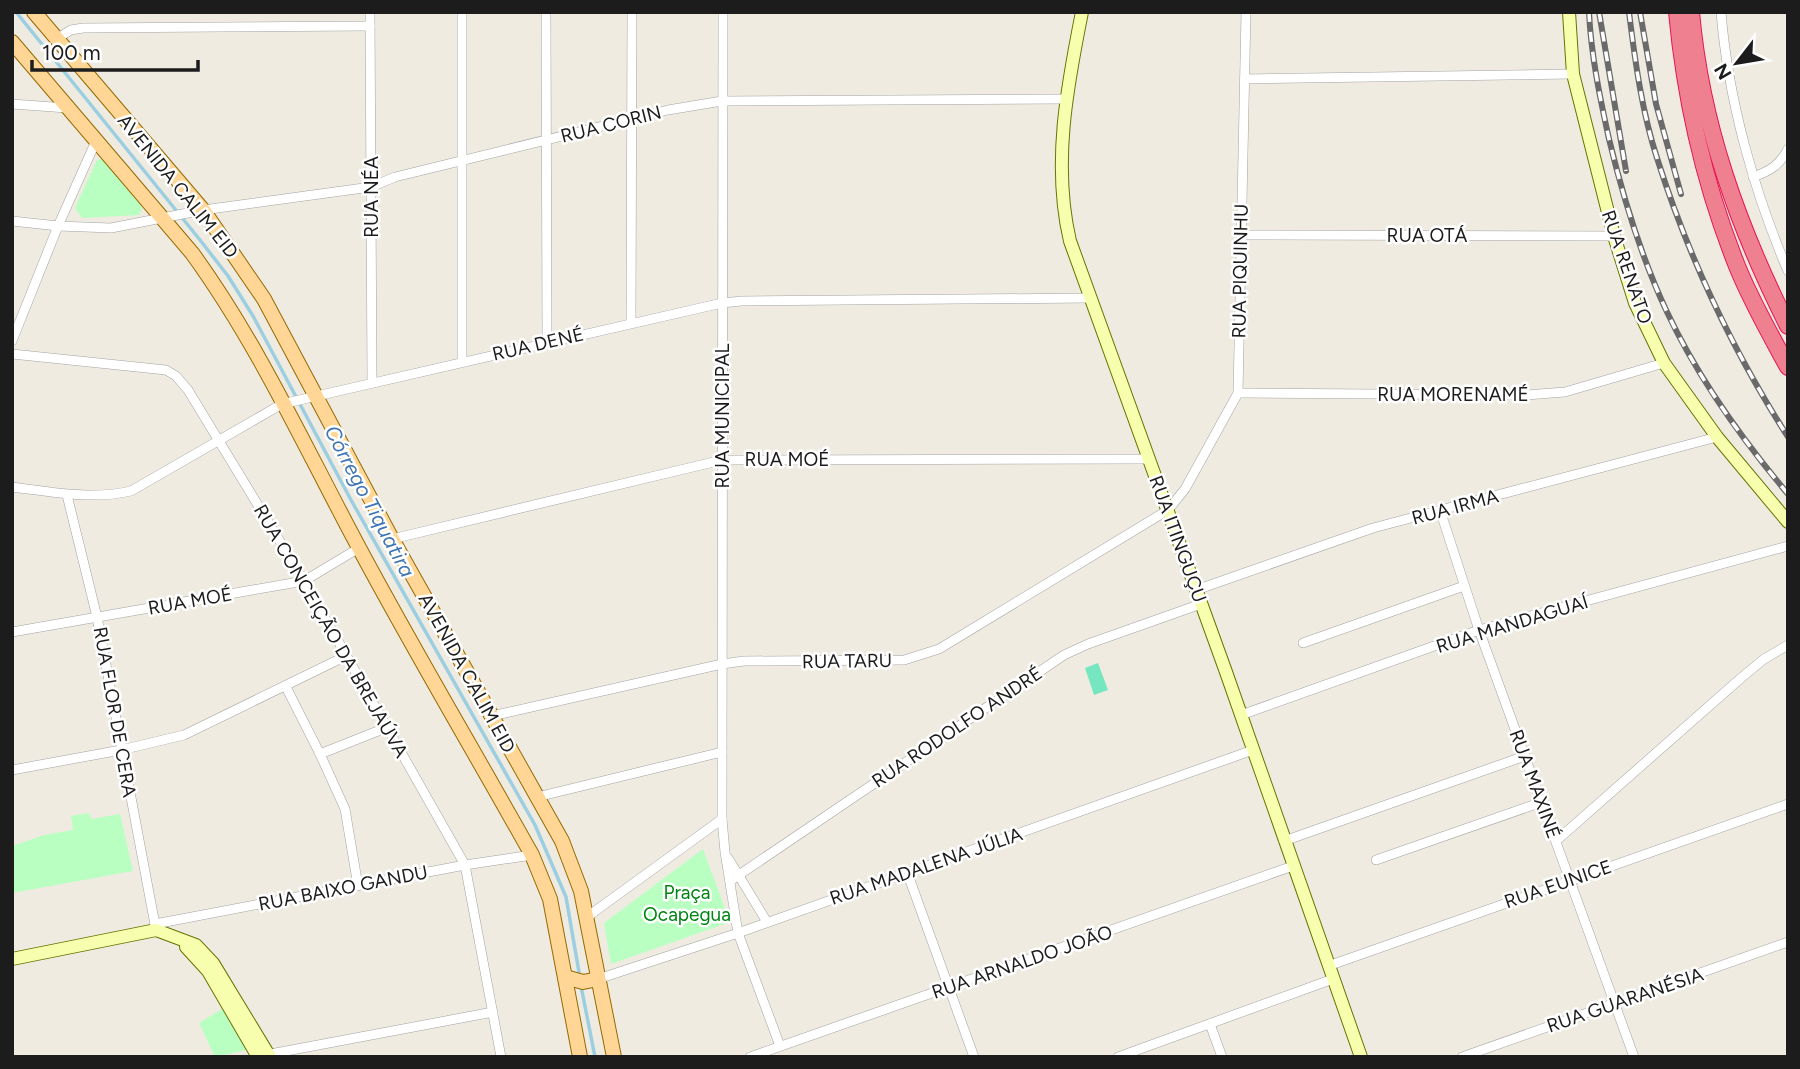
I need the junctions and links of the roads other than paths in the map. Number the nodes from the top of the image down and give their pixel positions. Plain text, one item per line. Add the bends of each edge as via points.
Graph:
1 (34, 12) edge
2 (369, 12) edge
3 (462, 12) edge
4 (547, 12) edge
5 (632, 12) edge
6 (723, 12) edge
7 (1083, 12) edge
8 (1247, 12) edge
9 (1569, 12) edge
10 (1677, 12) edge
11 (1692, 12) edge
12 (1721, 12) edge
13 (370, 26) junction
14 (56, 39) junction
15 (12, 42) edge
16 (1573, 74) junction
17 (1245, 79) junction
18 (1066, 99) junction
19 (722, 100) junction
20 (12, 104) edge
21 (67, 108) junction
22 (631, 120) junction
23 (546, 140) junction
24 (96, 141) junction
25 (1788, 149) edge
26 (462, 161) junction
27 (1754, 177) junction
28 (371, 187) junction
29 (197, 211) junction
30 (170, 216) junction
31 (12, 222) edge
32 (58, 226) junction
33 (1241, 235) junction
34 (1614, 236) junction
35 (1788, 271) edge
36 (1090, 298) junction
37 (722, 303) junction
38 (631, 322) junction
39 (1788, 326) edge
40 (12, 341) edge
41 (547, 342) junction
42 (12, 354) edge
43 (462, 362) junction
44 (1664, 363) junction
45 (1788, 367) edge
46 (372, 383) junction
47 (1238, 393) junction
48 (311, 397) junction
49 (287, 403) junction
50 (1717, 437) junction
51 (220, 440) junction
52 (1149, 459) junction
53 (722, 460) junction
54 (12, 487) edge
55 (68, 495) junction
56 (1168, 510) junction
57 (1440, 510) junction
58 (1788, 522) edge
59 (392, 539) junction
60 (1788, 546) edge
61 (359, 548) junction
62 (304, 581) junction
63 (1464, 586) junction
64 (1196, 590) junction
65 (1201, 604) junction
66 (97, 617) junction
67 (1479, 630) junction
68 (12, 632) edge
69 (1303, 643) dead end
70 (1788, 645) edge
71 (346, 656) junction
72 (722, 664) junction
73 (286, 687) junction
74 (1241, 715) junction
75 (492, 716) junction
76 (388, 727) junction
77 (121, 750) junction
78 (1253, 750) junction
79 (722, 752) junction
80 (320, 754) junction
81 (1525, 756) junction
82 (12, 770) edge
83 (537, 797) junction
84 (1542, 803) junction
85 (1788, 804) edge
86 (722, 819) junction
87 (1284, 841) junction
88 (1556, 841) junction
89 (724, 852) junction
90 (532, 855) junction
91 (1377, 860) dead end
92 (465, 865) junction
93 (1293, 866) junction
94 (907, 872) junction
95 (739, 875) junction
96 (1570, 880) junction
97 (730, 881) junction
98 (358, 886) junction
99 (587, 918) junction
100 (767, 922) junction
101 (155, 927) junction
102 (738, 933) junction
103 (1788, 942) edge
104 (12, 958) edge
105 (1328, 966) junction
106 (582, 979) junction
107 (1333, 979) junction
108 (950, 987) junction
109 (1615, 1003) junction
110 (493, 1012) junction
111 (1210, 1024) junction
112 (780, 1046) junction
113 (262, 1056) edge
114 (501, 1057) edge
115 (580, 1057) edge
116 (614, 1057) edge
117 (750, 1057) edge
118 (974, 1057) edge
119 (1118, 1057) edge
120 (1222, 1057) edge
121 (1360, 1057) edge
122 (1462, 1057) edge
123 (1634, 1057) edge

1 - 14 main road, AVENIDA CALIM EID
2 - 13 street, RUA NÉA
3 - 26 street
4 - 23 street
5 - 22 street
6 - 19 street, RUA MUNICIPAL
7 - 18 main road, RUA ITINGUÇU
8 - 17 street, RUA PIQUINHU
9 - 16 main road, RUA RENATO
10 - 45 highway via 1691,108 1718,211 1756,309
11 - 39 highway via 1720,165
12 - 27 street via 1727,68
13 - 14 street via 83,28
13 - 28 street, RUA NÉA
14 - 29 main road, AVENIDA CALIM EID
15 - 21 main road, AVENIDA CALIM EID
16 - 17 street
16 - 34 main road, RUA RENATO
17 - 33 street, RUA PIQUINHU
18 - 19 street, RUA CORIN
18 - 36 main road, RUA ITINGUÇU via 1065,218
19 - 22 street, RUA CORIN
19 - 37 street, RUA MUNICIPAL
20 - 21 street
21 - 24 main road, AVENIDA CALIM EID
22 - 23 street, RUA CORIN
22 - 38 street
23 - 26 street, RUA CORIN
23 - 41 street
24 - 30 main road, AVENIDA CALIM EID
24 - 32 street
25 - 27 street via 1773,169
26 - 28 street, RUA CORIN
26 - 43 street
27 - 35 street
28 - 29 street, RUA CORIN
28 - 46 street, RUA NÉA
29 - 30 street, RUA CORIN
29 - 48 main road, AVENIDA CALIM EID via 264,299
30 - 32 street, RUA CORIN via 111,228
30 - 49 main road, AVENIDA CALIM EID
31 - 32 street, RUA CORIN
32 - 40 street
33 - 34 street, RUA OTÁ
33 - 47 street, RUA PIQUINHU
34 - 44 main road, RUA RENATO via 1635,303
36 - 37 street, RUA DENÉ
36 - 52 main road, RUA ITINGUÇU
37 - 38 street, RUA DENÉ
37 - 53 street, RUA MUNICIPAL
38 - 41 street, RUA DENÉ
41 - 43 street, RUA DENÉ
42 - 51 street, RUA CONCEIÇÃO DA BREJAÚVA via 166,370 188,390
43 - 46 street, RUA DENÉ
44 - 47 street, RUA MORENAMÉ via 1564,392 1526,395
44 - 50 main road, RUA RENATO
46 - 48 street, RUA DENÉ
47 - 56 street, RUA PIQUINHU via 1190,481
48 - 49 street, RUA DENÉ
48 - 59 main road, AVENIDA CALIM EID
49 - 51 street, RUA DENÉ
49 - 61 main road, AVENIDA CALIM EID
50 - 57 street, RUA IRMA
50 - 58 main road, RUA RENATO
51 - 55 street, RUA DENÉ via 131,491
51 - 62 street, RUA CONCEIÇÃO DA BREJAÚVA
52 - 53 street, RUA MOÉ
52 - 56 main road, RUA ITINGUÇU
53 - 59 street, RUA MOÉ
53 - 72 street, RUA MUNICIPAL
54 - 55 street, RUA DENÉ
55 - 66 street, RUA FLOR DE CERA
56 - 64 main road, RUA ITINGUÇU
56 - 72 street, RUA TARU via 927,655 904,660
57 - 63 street, RUA MAXINÉ
57 - 64 street, RUA IRMA via 1373,528
59 - 75 main road, AVENIDA CALIM EID
60 - 67 street, RUA MANDAGUAÍ
61 - 62 street, RUA MOÉ
61 - 90 main road, AVENIDA CALIM EID
62 - 66 street, RUA MOÉ
62 - 71 street, RUA CONCEIÇÃO DA BREJAÚVA
63 - 67 street, RUA MAXINÉ
63 - 69 street
64 - 65 main road, RUA ITINGUÇU
65 - 74 main road, RUA ITINGUÇU
65 - 95 street, RUA RODOLFO ANDRÉ via 1064,655
66 - 68 street, RUA MOÉ
66 - 77 street, RUA FLOR DE CERA
67 - 74 street, RUA MANDAGUAÍ
67 - 81 street, RUA MAXINÉ
70 - 88 street via 1741,678
71 - 73 street
71 - 76 street, RUA CONCEIÇÃO DA BREJAÚVA
72 - 75 street, RUA TARU
72 - 79 street, RUA MUNICIPAL
73 - 77 street via 184,735
73 - 80 street
74 - 78 main road, RUA ITINGUÇU
75 - 83 main road, AVENIDA CALIM EID
76 - 80 street
76 - 92 street, RUA CONCEIÇÃO DA BREJAÚVA
77 - 82 street
77 - 101 street, RUA FLOR DE CERA
78 - 87 main road, RUA ITINGUÇU
78 - 94 street, RUA MADALENA JÚLIA
79 - 83 street
79 - 86 street, RUA MUNICIPAL
80 - 98 street via 345,809
81 - 84 street, RUA MAXINÉ
81 - 87 street
83 - 99 main road, AVENIDA CALIM EID via 572,866
84 - 88 street, RUA MAXINÉ
84 - 91 street
85 - 96 street, RUA EUNICE
86 - 89 street
86 - 99 street
87 - 93 main road, RUA ITINGUÇU
88 - 96 street, RUA MAXINÉ
89 - 95 street
89 - 97 street
90 - 92 street, RUA BAIXO GANDU
90 - 106 main road, AVENIDA CALIM EID
92 - 98 street, RUA BAIXO GANDU
92 - 110 street, RUA CONCEIÇÃO DA BREJAÚVA
93 - 105 main road, RUA ITINGUÇU
93 - 108 street, RUA ARNALDO JOÃO
94 - 100 street, RUA MADALENA JÚLIA
94 - 108 street
95 - 97 street, RUA RODOLFO ANDRÉ
95 - 100 street
96 - 105 street, RUA EUNICE
96 - 109 street, RUA MAXINÉ
97 - 102 street
98 - 101 street, RUA BAIXO GANDU
99 - 106 main road, AVENIDA CALIM EID
100 - 102 street, RUA MADALENA JÚLIA
101 - 104 main road
101 - 113 main road via 195,945 213,963
102 - 106 street, RUA MADALENA JÚLIA
102 - 112 street
103 - 109 street, RUA GUARANÉSIA
105 - 107 main road, RUA ITINGUÇU
106 - 115 main road, AVENIDA CALIM EID
106 - 116 main road, AVENIDA CALIM EID
107 - 111 street
107 - 121 main road, RUA ITINGUÇU
108 - 112 street, RUA ARNALDO JOÃO
108 - 118 street
109 - 122 street, RUA GUARANÉSIA
109 - 123 street, RUA MAXINÉ
110 - 113 street
110 - 114 street, RUA CONCEIÇÃO DA BREJAÚVA
111 - 119 street
111 - 120 street
112 - 117 street, RUA ARNALDO JOÃO

